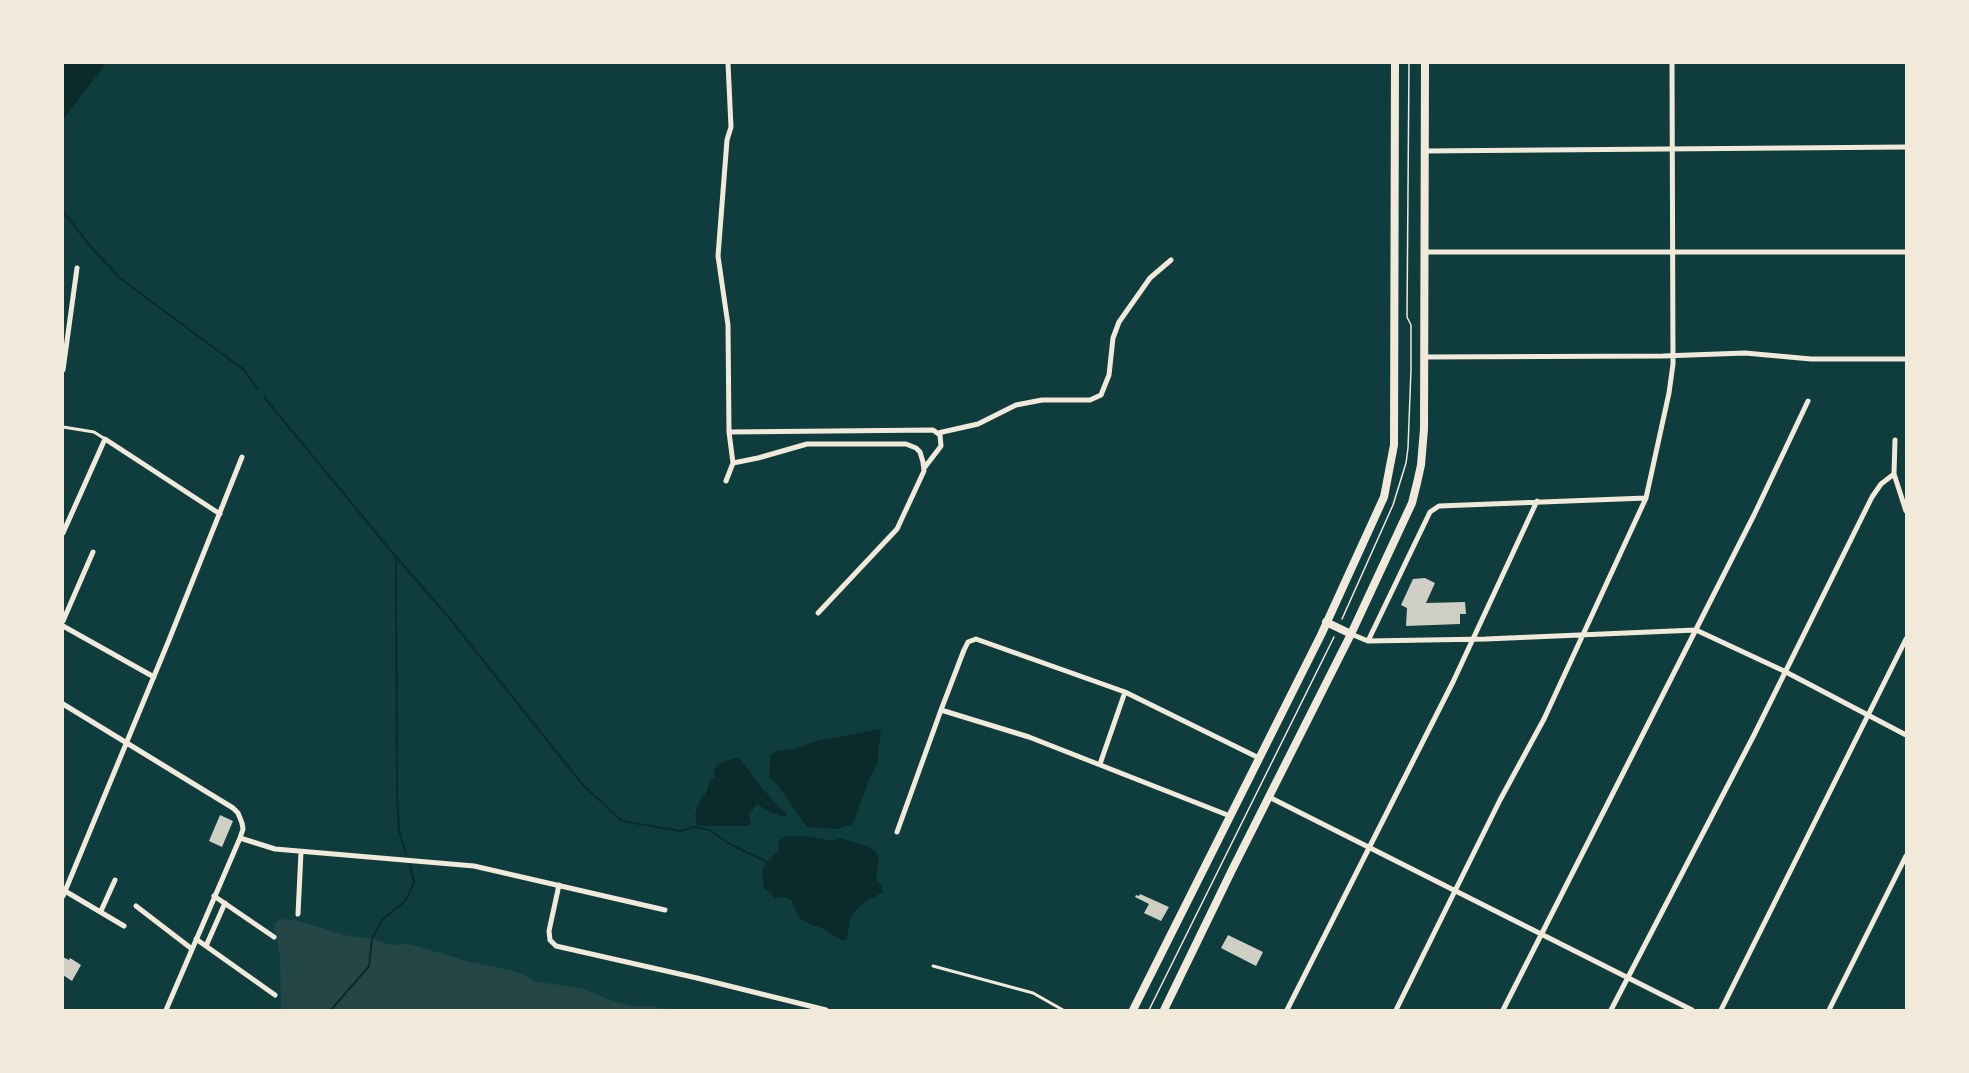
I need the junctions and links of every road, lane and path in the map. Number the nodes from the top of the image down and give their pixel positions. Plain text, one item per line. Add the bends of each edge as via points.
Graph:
1 (728, 63) edge
2 (1395, 63) edge
3 (1409, 63) edge
4 (1425, 63) edge
5 (1672, 63) edge
6 (1906, 147) edge
7 (1673, 150) junction
8 (1424, 151) junction
9 (1424, 252) junction
10 (1906, 252) edge
11 (1673, 253) junction
12 (1172, 260) dead end
13 (77, 268) dead end
14 (63, 321) edge
15 (70, 322) junction
16 (1673, 356) junction
17 (1424, 357) junction
18 (1906, 359) edge
19 (63, 370) edge
20 (1808, 401) dead end
21 (63, 427) edge
22 (729, 432) junction
23 (938, 433) junction
24 (105, 439) junction
25 (1895, 440) dead end
26 (243, 458) dead end
27 (733, 463) junction
28 (924, 468) junction
29 (1894, 474) junction
30 (726, 481) dead end
31 (1646, 498) junction
32 (1537, 501) junction
33 (1906, 511) edge
34 (220, 514) junction
35 (63, 533) edge
36 (93, 552) dead end
37 (818, 614) dead end
38 (63, 621) edge
39 (1326, 622) junction
40 (63, 626) edge
41 (1338, 628) junction
42 (1696, 630) junction
43 (1351, 634) junction
44 (1583, 634) junction
45 (1473, 639) junction
46 (1906, 639) edge
47 (1368, 641) junction
48 (1784, 671) junction
49 (154, 677) junction
50 (1125, 692) junction
51 (63, 704) edge
52 (941, 710) junction
53 (1868, 716) junction
54 (1906, 735) edge
55 (126, 741) junction
56 (1259, 758) junction
57 (1100, 764) junction
58 (1269, 797) junction
59 (1230, 816) junction
60 (897, 832) dead end
61 (240, 838) junction
62 (1368, 848) junction
63 (301, 852) junction
64 (1906, 856) edge
65 (115, 880) dead end
66 (559, 885) junction
67 (1454, 890) junction
68 (64, 893) edge
69 (214, 896) junction
70 (225, 903) junction
71 (136, 906) dead end
72 (664, 910) dead end
73 (100, 911) junction
74 (298, 914) dead end
75 (124, 926) dead end
76 (1541, 935) junction
77 (274, 937) dead end
78 (196, 939) junction
79 (206, 946) junction
80 (192, 949) junction
81 (933, 966) dead end
82 (1627, 978) junction
83 (275, 995) dead end
84 (166, 1010) edge
85 (826, 1010) edge
86 (1063, 1010) edge
87 (1133, 1010) edge
88 (1149, 1010) edge
89 (1164, 1010) edge
90 (1287, 1010) edge
91 (1395, 1010) edge
92 (1503, 1010) edge
93 (1611, 1010) edge
94 (1692, 1010) edge
95 (1720, 1010) edge
96 (1829, 1010) edge

1 - 22 street via 731,127 718,256 728,325
2 - 39 main road via 1394,445 1384,497
3 - 41 path via 1408,448 1393,505
4 - 8 main road
5 - 7 street
6 - 7 street
7 - 8 street
7 - 11 street
8 - 9 main road
9 - 11 street
9 - 17 main road
10 - 11 street
11 - 16 street
12 - 23 street via 1150,278 1119,322 1101,395 1090,400 1050,399 1016,405 978,424
13 - 15 street
14 - 15 street
15 - 19 street
16 - 17 street
16 - 18 street via 1745,353 1811,359
16 - 31 street
17 - 43 main road via 1424,438 1412,503
20 - 42 street
21 - 24 lane via 94,432
22 - 23 street via 913,429
22 - 27 street
23 - 28 street via 940,448
24 - 34 street
24 - 35 street
25 - 29 street
26 - 34 street
27 - 28 street via 807,444 901,444 916,448
27 - 30 street
28 - 37 street via 897,529
29 - 33 street
29 - 48 street via 1872,497
31 - 32 street
31 - 44 street
32 - 45 street
32 - 47 street via 1439,506 1430,512
34 - 49 street
36 - 38 street
39 - 41 main road
39 - 56 main road
40 - 49 street
41 - 43 main road
41 - 88 path
42 - 44 street
42 - 48 street
42 - 76 street
43 - 47 street
43 - 58 main road
44 - 45 street
44 - 67 street via 1544,719
45 - 47 street
45 - 62 street
46 - 53 street
48 - 53 street
48 - 82 street
49 - 55 street
50 - 52 street via 976,639 968,642
50 - 56 street
50 - 57 street
51 - 55 street
52 - 57 street
52 - 60 street
53 - 54 street
53 - 95 street
55 - 61 street via 233,808 242,823
55 - 68 street
56 - 59 main road
57 - 59 street
58 - 62 street
58 - 89 main road
59 - 87 main road
61 - 63 street
61 - 69 street
62 - 67 street
62 - 90 street
63 - 66 street via 474,866
63 - 74 street
64 - 96 street
65 - 73 street
66 - 72 street
66 - 85 street via 549,931 550,940 556,945
67 - 76 street
67 - 91 street
68 - 73 street
69 - 70 street
69 - 78 street
70 - 77 street
70 - 79 street
71 - 80 street
73 - 75 street
76 - 82 street
76 - 92 street
78 - 79 street
78 - 80 street
79 - 83 street
80 - 84 street
81 - 86 lane via 1033,993
82 - 93 street
82 - 94 street

